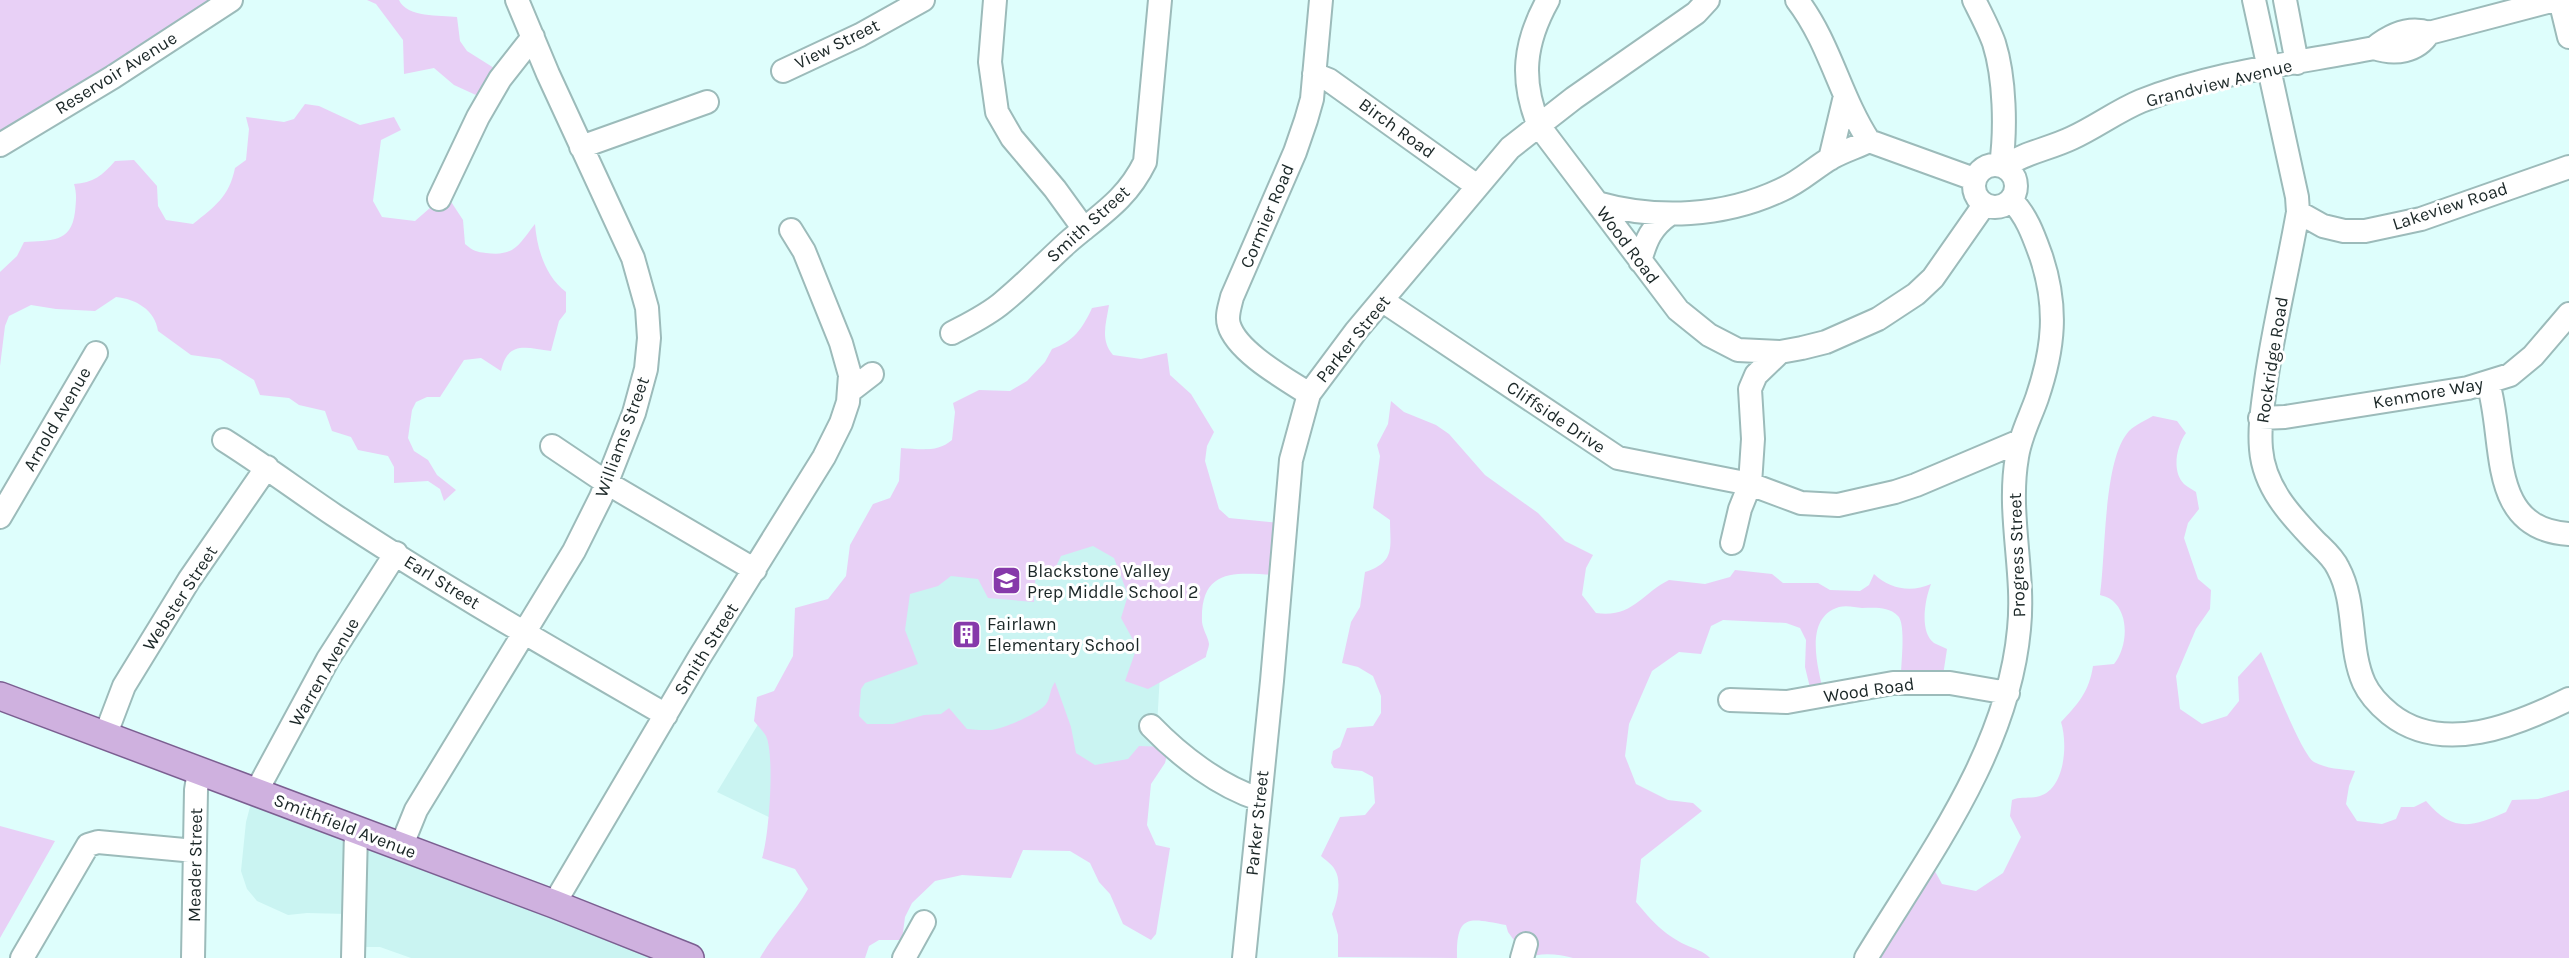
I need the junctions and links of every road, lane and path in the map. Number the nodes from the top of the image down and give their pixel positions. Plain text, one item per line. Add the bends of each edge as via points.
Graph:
1 (231, 0) edge
2 (517, 0) edge
3 (923, 0) edge
4 (995, 0) edge
5 (1160, 0) edge
6 (1321, 0) edge
7 (1548, 0) edge
8 (1797, 0) edge
9 (1974, 0) edge
10 (2254, 0) edge
11 (2285, 0) edge
12 (2558, 0) edge
13 (1711, 1) edge
14 (532, 37) junction
15 (2569, 38) edge
16 (2297, 63) junction
17 (2270, 68) junction
18 (783, 71) dead end
19 (1314, 74) junction
20 (1845, 96) junction
21 (707, 102) dead end
22 (1539, 126) junction
23 (1869, 141) junction
24 (0, 145) edge
25 (581, 147) junction
26 (1830, 159) junction
27 (2003, 166) junction
28 (2569, 167) edge
29 (1974, 179) junction
30 (1477, 186) junction
31 (439, 199) dead end
32 (2012, 201) junction
33 (1597, 203) junction
34 (1984, 205) junction
35 (2298, 212) junction
36 (1670, 214) junction
37 (1084, 229) junction
38 (791, 230) dead end
39 (1640, 261) junction
40 (1383, 301) junction
41 (2569, 314) edge
42 (952, 333) dead end
43 (1731, 348) junction
44 (1780, 352) junction
45 (96, 353) dead end
46 (872, 374) dead end
47 (2488, 383) junction
48 (1749, 389) junction
49 (850, 391) junction
50 (1309, 394) junction
51 (2260, 418) junction
52 (224, 440) dead end
53 (2020, 441) junction
54 (552, 446) dead end
55 (267, 466) junction
56 (607, 483) junction
57 (1750, 484) junction
58 (0, 517) edge
59 (2569, 534) edge
60 (1732, 543) dead end
61 (396, 554) junction
62 (755, 570) junction
63 (525, 633) junction
64 (2008, 693) junction
65 (0, 696) edge
66 (2569, 699) edge
67 (1730, 700) dead end
68 (666, 715) junction
69 (1151, 726) dead end
70 (105, 736) junction
71 (199, 771) junction
72 (256, 792) junction
73 (1259, 799) junction
74 (356, 831) junction
75 (401, 847) junction
76 (195, 851) junction
77 (554, 904) junction
78 (924, 922) dead end
79 (621, 931) junction
80 (22, 958) edge
81 (193, 958) edge
82 (353, 958) edge
83 (655, 958) edge
84 (690, 958) edge
85 (904, 958) edge
86 (1244, 958) edge
87 (1866, 958) edge

1 - 24 street, Reservoir Avenue
2 - 14 street, Williams Street
3 - 18 street, View Street
4 - 37 street via 990,62 997,112 1012,138
5 - 37 street, Smith Street via 1145,162 1127,192
6 - 19 street, Cormier Road
7 - 22 street, Wood Road via 1535,28 1527,63 1528,95
8 - 20 street via 1809,15
9 - 27 street via 1998,63 2005,134
10 - 17 street, Rockridge Road
11 - 16 street
12 - 15 street
12 - 16 street, Grandview Avenue via 2428,33 2402,33 2374,48
13 - 22 street, Parker Street
14 - 25 street, Williams Street
14 - 31 street via 489,98
16 - 17 street, Grandview Avenue
17 - 27 street, Grandview Avenue via 2142,101 2084,133 2021,155
17 - 35 street, Rockridge Road
19 - 30 street, Birch Road via 1329,80
19 - 50 street, Cormier Road via 1312,99 1301,136 1232,297 1228,323 1245,349
20 - 23 street
20 - 26 street
21 - 25 street
22 - 30 street, Parker Street via 1510,148
22 - 33 street, Wood Road
23 - 26 street
23 - 29 street
25 - 56 street, Williams Street via 633,258 647,309 649,338 642,386
26 - 36 street via 1782,190 1755,200
27 - 29 street via 1986,166
27 - 32 street via 2012,174 2016,189
28 - 35 street, Lakeview Road via 2421,219 2365,231 2323,226
29 - 34 street via 1975,197
30 - 40 street, Parker Street
32 - 34 street via 1998,207
32 - 53 street, Progress Street via 2021,211 2039,250 2049,279 2053,318 2049,354
33 - 36 street via 1623,210
33 - 39 street, Wood Road
34 - 44 street via 1933,278 1900,306 1826,342
35 - 51 street, Rockridge Road
36 - 39 street via 1650,231
37 - 42 street, Smith Street via 1001,303
38 - 49 street via 804,251 841,343
39 - 43 street, Wood Road via 1678,310
40 - 50 street, Parker Street
40 - 57 street, Cliffside Drive via 1618,458
41 - 47 street, Kenmore Way via 2520,369
43 - 44 street, Wood Road
43 - 48 street
44 - 48 street via 1756,375
45 - 58 street, Arnold Avenue
46 - 49 street
47 - 51 street, Kenmore Way
47 - 59 street via 2510,498 2533,526
48 - 57 street via 1753,439
49 - 62 street, Smith Street via 841,423 824,457
50 - 73 street, Parker Street via 1291,460
51 - 66 street, Rockridge Road via 2264,467 2276,494 2338,568 2347,593 2359,666 2374,700 2401,723 2455,735 2518,723
52 - 55 street, Earl Street
53 - 57 street, Cliffside Drive via 1916,485 1838,505 1801,502
53 - 64 street, Progress Street via 2014,490 2020,609
54 - 56 street
55 - 61 street, Earl Street
55 - 70 street, Webster Street via 189,580 124,686
56 - 62 street
56 - 63 street, Williams Street via 574,551
57 - 60 street
61 - 63 street, Earl Street
61 - 72 street, Warren Avenue via 328,659
62 - 68 street, Smith Street
63 - 68 street, Earl Street
63 - 75 street, Williams Street via 416,810
64 - 67 street, Wood Road via 1950,683 1893,683 1786,702
64 - 87 street, Progress Street via 1996,730 1939,842
65 - 70 main road, Smithfield Avenue
68 - 77 street, Smith Street
69 - 73 street via 1228,786
70 - 71 main road, Smithfield Avenue
71 - 72 main road, Smithfield Avenue
71 - 76 street, Meader Street
72 - 74 main road, Smithfield Avenue
73 - 86 street, Parker Street
74 - 75 main road, Smithfield Avenue
74 - 82 street
75 - 77 main road, Smithfield Avenue
76 - 80 street via 98,842 88,845
76 - 81 street, Meader Street
77 - 79 main road, Smithfield Avenue
78 - 85 street
79 - 83 main road
79 - 84 main road, Smithfield Avenue

